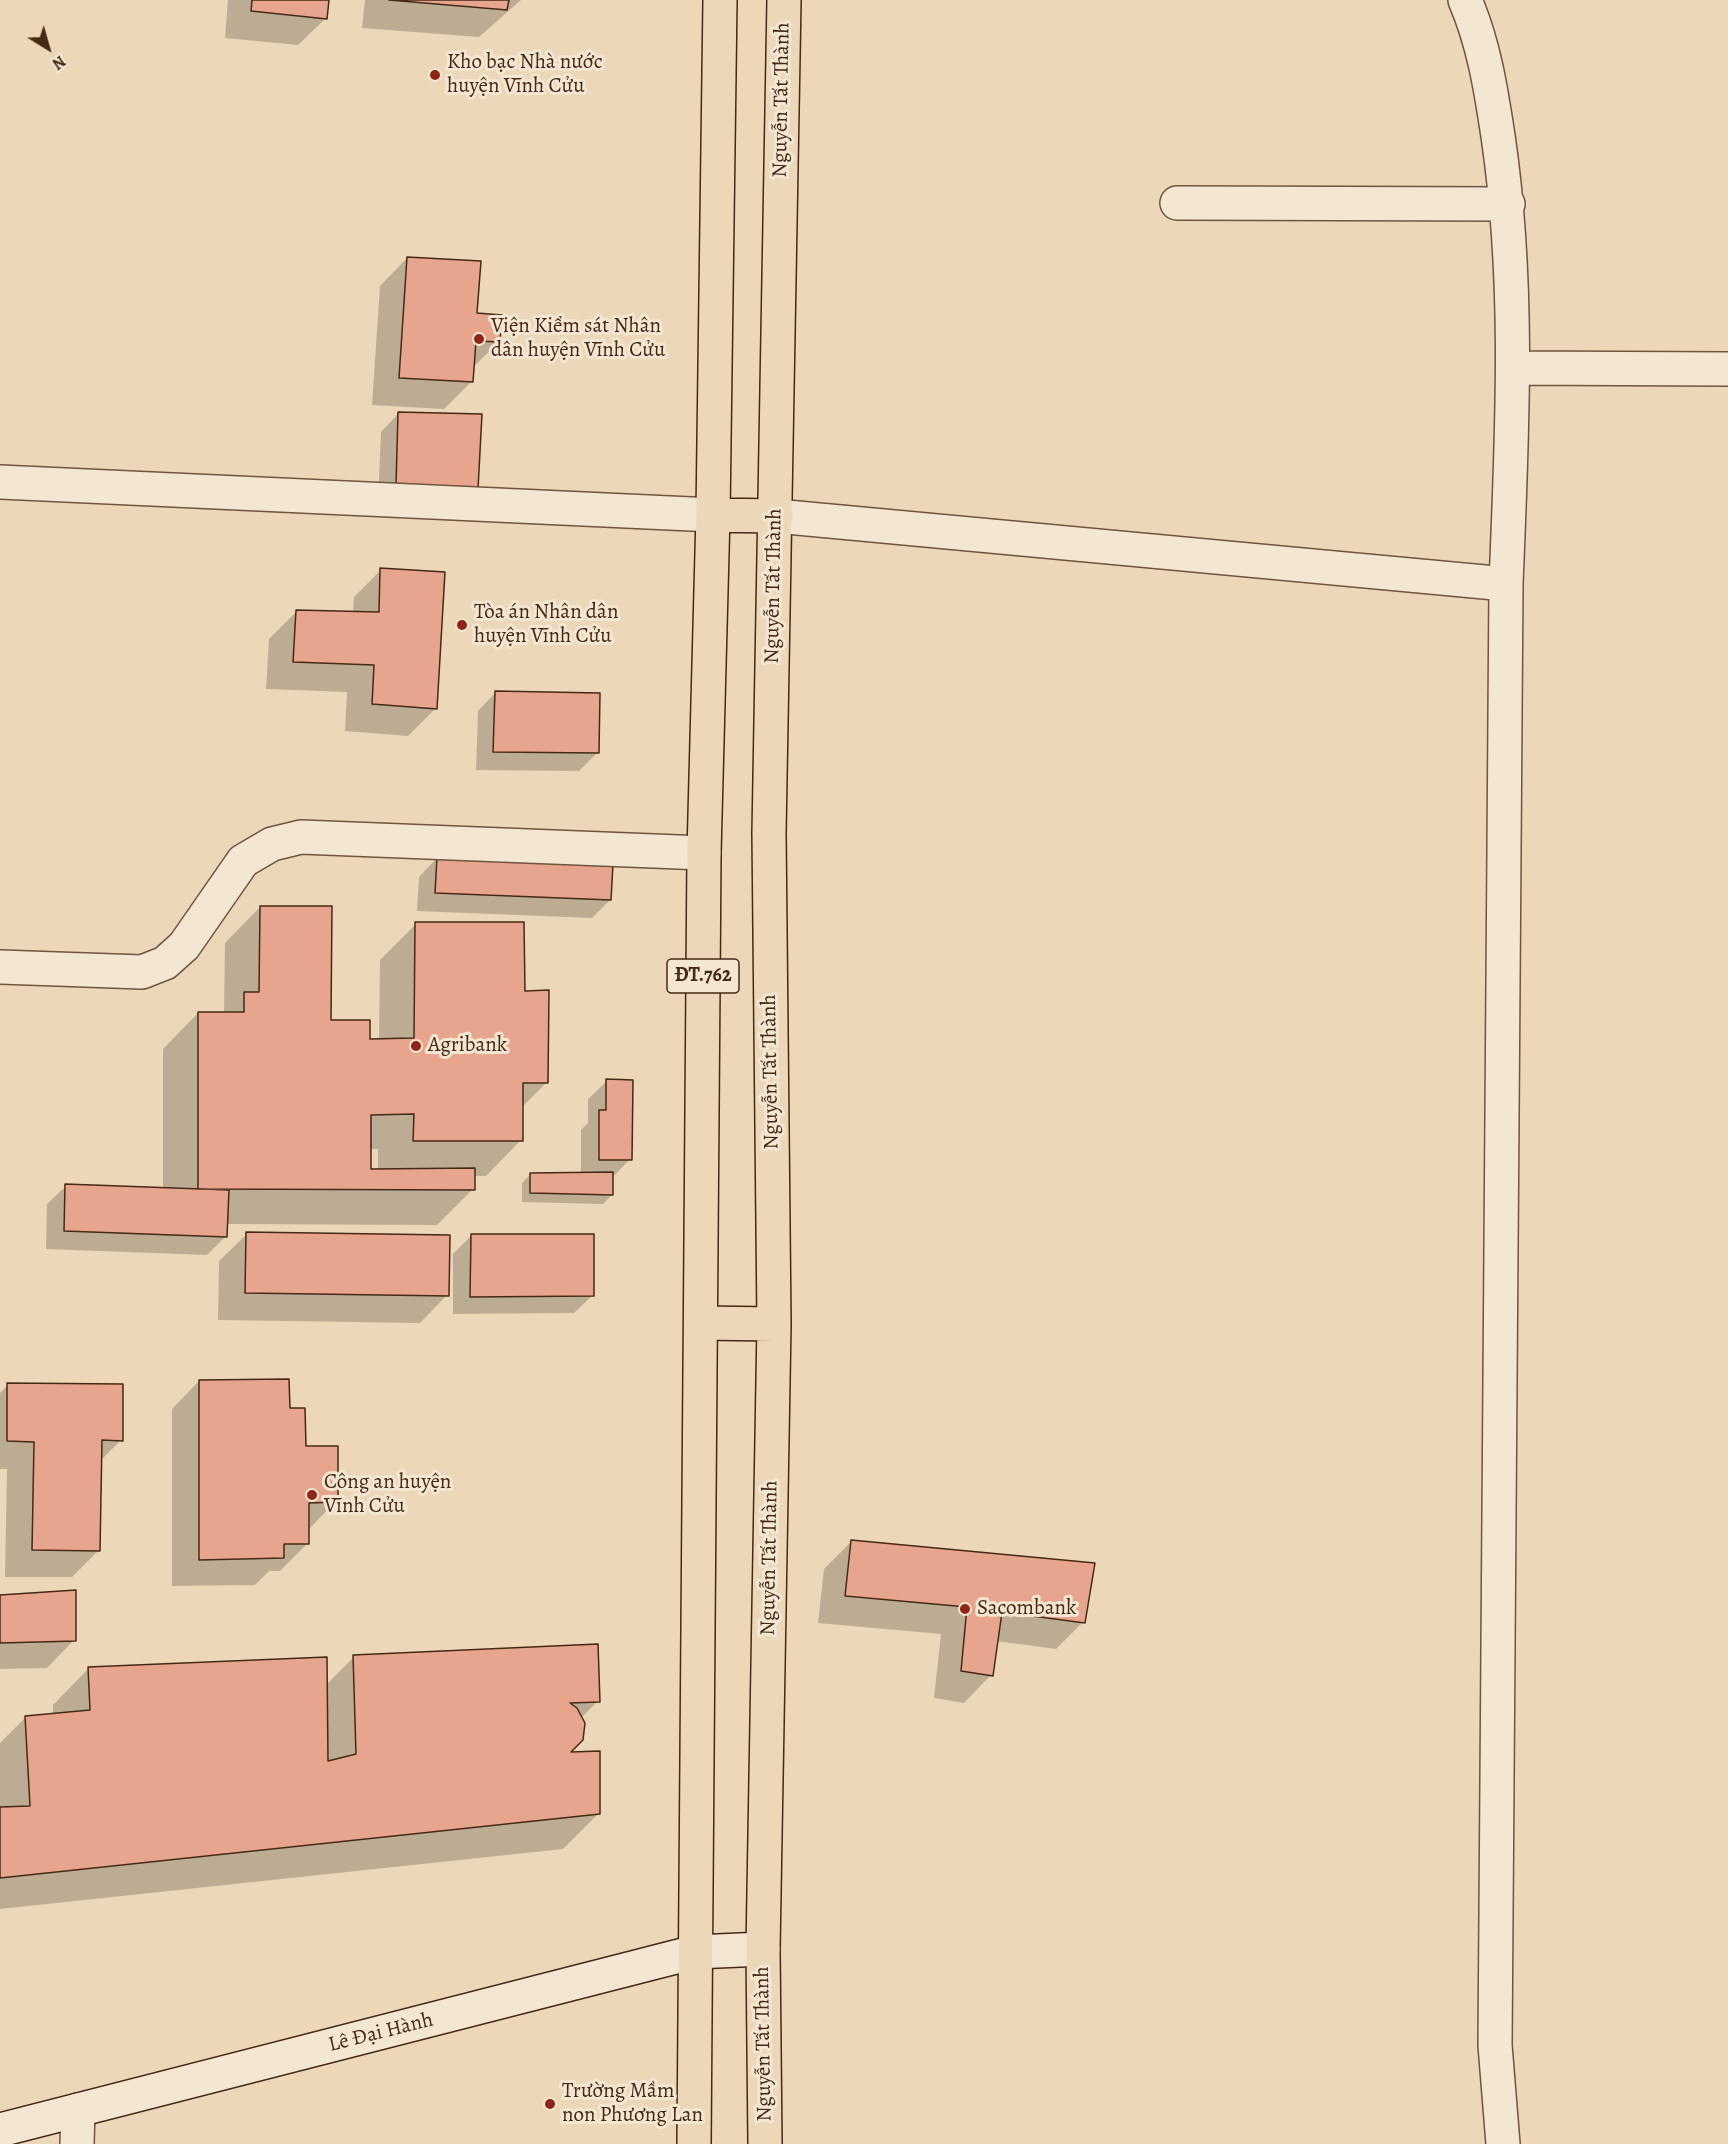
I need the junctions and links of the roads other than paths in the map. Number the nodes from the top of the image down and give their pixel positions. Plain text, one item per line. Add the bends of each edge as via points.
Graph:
1 (720, 0) edge
2 (784, 0) edge
3 (1465, 0) edge
4 (1177, 203) dead end
5 (1508, 204) junction
6 (1514, 368) junction
7 (1728, 369) edge
8 (0, 482) edge
9 (713, 515) junction
10 (776, 516) junction
11 (1506, 584) junction
12 (704, 853) junction
13 (0, 967) edge
14 (702, 1323) junction
15 (774, 1324) junction
16 (763, 1949) junction
17 (695, 1952) junction
18 (78, 2110) junction
19 (0, 2130) edge
20 (77, 2144) edge
21 (694, 2144) edge
22 (765, 2144) edge
23 (1503, 2144) edge

1 - 9 main road, ĐT.762
2 - 10 main road, Nguyễn Tất Thành / ĐT.762
3 - 5 street via 1489,77
4 - 5 street
5 - 6 street
6 - 7 street
6 - 11 street
8 - 9 street
9 - 10 main road
9 - 12 main road, ĐT.762
10 - 11 street
10 - 15 main road, Nguyễn Tất Thành / ĐT.762 via 769,833
11 - 23 street via 1495,2044
12 - 13 street via 301,837 272,844 243,861 184,946 165,963 142,972
12 - 14 main road, ĐT.762
14 - 15 main road
14 - 17 main road, ĐT.762
15 - 16 main road, Nguyễn Tất Thành / ĐT.762
16 - 17 street, Lê Đại Hành
16 - 22 main road, Nguyễn Tất Thành
17 - 18 street, Lê Đại Hành
17 - 21 main road
18 - 19 street, Lê Đại Hành
18 - 20 street

